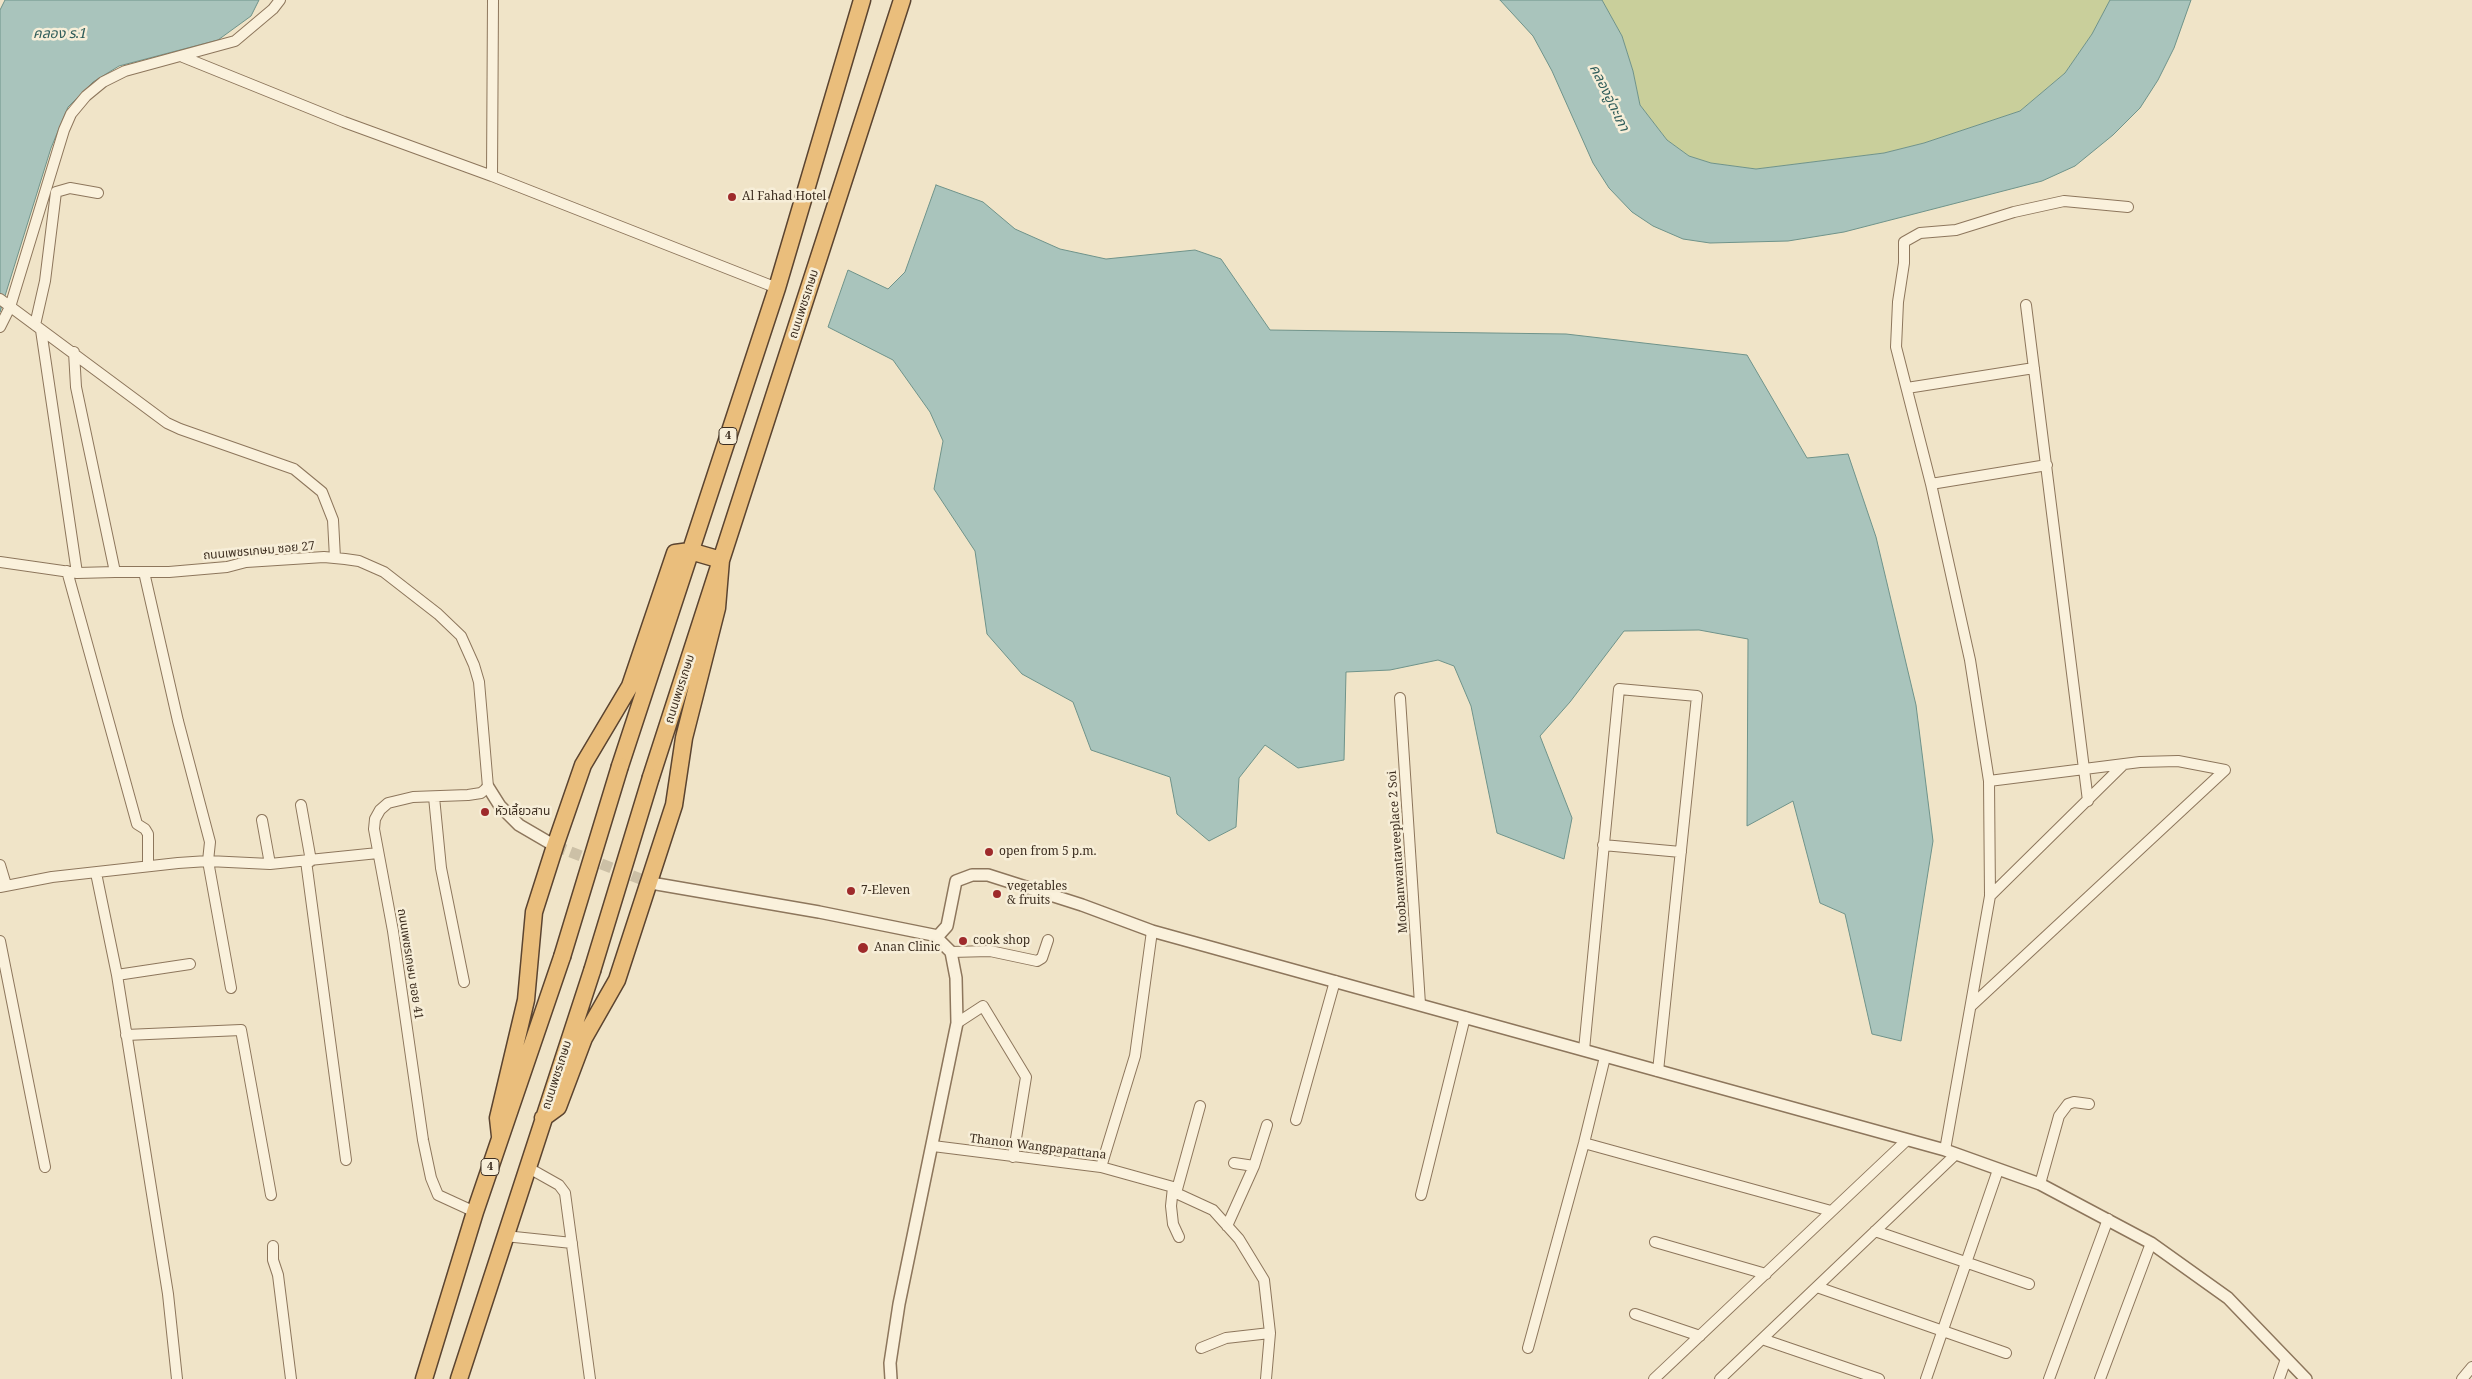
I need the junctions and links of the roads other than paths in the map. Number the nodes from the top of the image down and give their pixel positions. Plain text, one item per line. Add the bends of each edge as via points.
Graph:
1 (280, 0) edge
2 (493, 0) edge
3 (862, 0) edge
4 (902, 0) edge
5 (183, 57) junction
6 (492, 176) junction
7 (98, 193) dead end
8 (2128, 207) dead end
9 (777, 288) junction
10 (6, 303) edge
11 (2026, 306) dead end
12 (0, 327) edge
13 (38, 327) junction
14 (74, 352) junction
15 (2034, 368) junction
16 (1907, 388) junction
17 (2046, 465) junction
18 (1931, 484) junction
19 (690, 551) junction
20 (335, 558) junction
21 (721, 560) junction
22 (0, 562) edge
23 (72, 572) junction
24 (115, 572) junction
25 (144, 572) junction
26 (1400, 698) dead end
27 (2124, 764) junction
28 (2085, 768) junction
29 (1989, 780) junction
30 (488, 787) junction
31 (434, 797) junction
32 (2088, 801) junction
33 (300, 805) dead end
34 (262, 820) dead end
35 (1603, 844) junction
36 (554, 846) junction
37 (1681, 852) junction
38 (378, 853) junction
39 (208, 861) junction
40 (308, 861) junction
41 (270, 864) junction
42 (0, 865) edge
43 (148, 866) junction
44 (96, 873) junction
45 (650, 883) junction
46 (3, 886) edge
47 (1990, 896) junction
48 (1152, 931) junction
49 (937, 938) dead end
50 (1048, 940) dead end
51 (0, 941) edge
52 (951, 952) junction
53 (190, 964) dead end
54 (117, 975) junction
55 (1335, 981) junction
56 (464, 982) dead end
57 (231, 988) dead end
58 (1420, 1004) junction
59 (1971, 1006) junction
60 (1465, 1017) junction
61 (957, 1023) junction
62 (126, 1035) junction
63 (1584, 1050) junction
64 (1605, 1057) junction
65 (1658, 1071) junction
66 (2089, 1104) dead end
67 (1200, 1106) dead end
68 (543, 1118) junction
69 (1296, 1120) dead end
70 (1267, 1125) dead end
71 (500, 1136) junction
72 (1907, 1140) junction
73 (1584, 1143) junction
74 (933, 1146) junction
75 (1950, 1153) junction
76 (1013, 1158) junction
77 (346, 1160) dead end
78 (1234, 1163) dead end
79 (1254, 1166) junction
80 (45, 1167) dead end
81 (527, 1167) junction
82 (1102, 1167) junction
83 (1998, 1170) junction
84 (2040, 1184) junction
85 (1174, 1190) junction
86 (271, 1195) dead end
87 (1421, 1195) dead end
88 (1831, 1211) junction
89 (475, 1212) junction
90 (2108, 1219) junction
91 (1227, 1226) junction
92 (1875, 1231) junction
93 (505, 1236) junction
94 (1179, 1237) dead end
95 (1655, 1242) dead end
96 (572, 1243) junction
97 (2151, 1243) junction
98 (272, 1246) dead end
99 (1967, 1262) junction
100 (1766, 1274) junction
101 (2030, 1284) dead end
102 (1817, 1287) junction
103 (1635, 1314) dead end
104 (1942, 1332) junction
105 (1270, 1333) junction
106 (1700, 1336) junction
107 (1762, 1339) junction
108 (1201, 1348) dead end
109 (1528, 1348) dead end
110 (2006, 1353) dead end
111 (2286, 1359) junction
112 (2472, 1367) edge
113 (177, 1379) edge
114 (291, 1379) edge
115 (424, 1379) edge
116 (459, 1379) edge
117 (590, 1379) edge
118 (891, 1379) edge
119 (1266, 1379) edge
120 (1654, 1379) edge
121 (1720, 1379) edge
122 (1879, 1379) edge
123 (1926, 1379) edge
124 (2049, 1379) edge
125 (2100, 1379) edge
126 (2279, 1379) edge
127 (2306, 1379) edge
128 (2462, 1379) edge

1 - 5 street via 235,41
2 - 6 street
3 - 9 highway, 4
4 - 21 highway, ถนนเพชรเกษม
5 - 6 street via 344,122
5 - 10 street via 125,71 103,82 71,114
6 - 9 street
7 - 13 street via 70,188 56,192
8 - 16 street via 2064,202 2014,212 1956,230 1920,233 1904,242 1896,347
9 - 19 highway, 4
10 - 12 street
10 - 13 street
11 - 15 street
13 - 14 street
13 - 23 street
14 - 20 street via 180,430 294,469 322,492 333,520
14 - 24 street via 76,387
15 - 16 street
15 - 17 street
16 - 18 street
17 - 18 street
17 - 28 street
18 - 29 street via 1970,660
19 - 21 highway
19 - 36 highway via 675,553 630,686 583,765
19 - 71 highway, 4, bridge via 562,957
20 - 25 street, ถนนเพชรเกษม ซอย 27 via 246,562 211,568
20 - 30 street, ถนนเพชรเกษม ซอย 27 via 359,561 384,572 461,636 479,682
21 - 45 highway via 717,608 684,738 674,804
21 - 68 highway, ถนนเพชรเกษม, bridge
22 - 23 street, ถนนเพชรเกษม ซอย 27
23 - 24 street, ถนนเพชรเกษม ซอย 27
23 - 43 street via 137,824 148,834
24 - 25 street, ถนนเพชรเกษม ซอย 27
25 - 39 street via 210,842
26 - 58 street, Moobanwantaveeplace 2 Soi
27 - 28 street
27 - 32 street
27 - 59 street via 2178,761 2225,770
28 - 29 street
28 - 32 street
29 - 47 street
30 - 31 street, ถนนเพชรเกษม ซอย 41 via 481,793 468,796
30 - 36 street via 500,806 519,824
31 - 38 street, ถนนเพชรเกษม ซอย 41 via 399,799 380,810 374,829
31 - 56 street via 441,868
32 - 47 street
33 - 40 street
34 - 41 street
35 - 37 street
35 - 37 street via 1619,689 1697,696
35 - 63 street
36 - 71 highway via 534,912 526,1000 498,1118
37 - 65 street
38 - 40 street
38 - 89 street, ถนนเพชรเกษม ซอย 41 via 431,1178 438,1195
39 - 41 street
39 - 43 street
39 - 57 street
40 - 41 street
40 - 77 street
42 - 46 street
43 - 44 street
44 - 46 street
44 - 54 street
45 - 48 street via 938,936 947,926 956,882 972,875 988,875
45 - 68 highway via 617,980 584,1038 558,1107
47 - 59 street
48 - 55 street
48 - 82 street via 1135,1056
49 - 52 street
50 - 52 street via 1042,958 1037,961 990,951
51 - 80 street
52 - 61 street via 956,978
53 - 54 street
54 - 62 street
55 - 58 street
55 - 69 street
58 - 60 street
59 - 75 street
60 - 63 street
60 - 87 street
61 - 74 street
61 - 76 street via 983,1006 1026,1077
62 - 86 street via 241,1030
62 - 113 street via 168,1294
63 - 64 street
64 - 65 street
64 - 73 street
65 - 72 street
66 - 84 street via 2068,1104 2059,1116
67 - 85 street
68 - 81 highway, ถนนเพชรเกษม
70 - 79 street
71 - 89 highway, 4
72 - 75 street
72 - 88 street
73 - 88 street
73 - 109 street
74 - 76 street, Thanon Wangpapattana
74 - 118 street via 899,1304 890,1362
75 - 83 street
75 - 92 street
76 - 82 street, Thanon Wangpapattana
78 - 79 street
79 - 91 street
81 - 93 highway, ถนนเพชรเกษม
81 - 96 street via 559,1185 565,1193
82 - 85 street, Thanon Wangpapattana
83 - 84 street
83 - 99 street
84 - 90 street
85 - 91 street, Thanon Wangpapattana via 1213,1210
85 - 94 street via 1171,1206 1173,1224
88 - 100 street
89 - 115 highway, 4
90 - 97 street
90 - 124 street
91 - 105 street, Thanon Wangpapattana via 1239,1239 1264,1280
92 - 99 street
92 - 102 street
93 - 96 street
93 - 116 highway, ถนนเพชรเกษม
95 - 100 street
96 - 117 street
97 - 111 street via 2228,1298
97 - 125 street
98 - 114 street
99 - 101 street
99 - 104 street
100 - 106 street
102 - 104 street
102 - 107 street
103 - 106 street
104 - 110 street
104 - 123 street
105 - 108 street via 1226,1338
105 - 119 street, Thanon Wangpapattana
106 - 120 street
107 - 121 street
107 - 122 street
111 - 126 street
111 - 127 street
112 - 128 street

